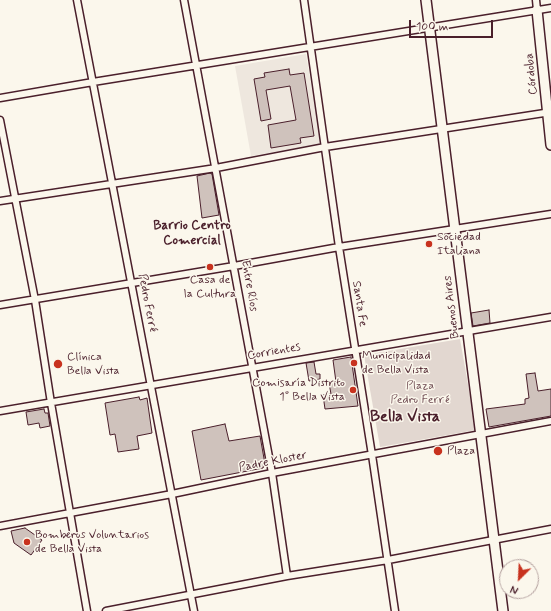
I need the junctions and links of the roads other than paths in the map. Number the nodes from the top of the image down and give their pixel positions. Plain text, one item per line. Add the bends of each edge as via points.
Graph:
1 (78, 0) edge
2 (184, 0) edge
3 (304, 0) edge
4 (426, 0) edge
5 (536, 0) edge
6 (551, 8) edge
7 (537, 10) junction
8 (430, 27) junction
9 (310, 46) junction
10 (196, 65) junction
11 (93, 82) junction
12 (0, 98) edge
13 (550, 112) edge
14 (0, 120) edge
15 (443, 128) junction
16 (551, 145) edge
17 (325, 147) junction
18 (216, 168) junction
19 (113, 184) junction
20 (15, 199) junction
21 (0, 201) edge
22 (551, 214) edge
23 (455, 228) junction
24 (339, 247) junction
25 (234, 266) junction
26 (132, 283) junction
27 (35, 300) junction
28 (0, 305) edge
29 (551, 317) edge
30 (467, 331) junction
31 (355, 349) junction
32 (253, 367) junction
33 (151, 385) junction
34 (51, 403) junction
35 (0, 411) edge
36 (551, 421) edge
37 (481, 434) junction
38 (372, 455) junction
39 (272, 473) junction
40 (172, 494) junction
41 (70, 512) junction
42 (0, 526) edge
43 (551, 529) edge
44 (493, 540) junction
45 (388, 560) junction
46 (287, 576) junction
47 (191, 595) junction
48 (87, 611) edge
49 (106, 611) edge
50 (194, 611) edge
51 (395, 611) edge
52 (503, 611) edge

1 - 11 street, Pedro Ferré
2 - 10 street, Entre Ríos
3 - 9 street, Santa Fe
4 - 8 street, Buenos Aires
5 - 7 street, Córdoba
6 - 7 street
7 - 8 street
7 - 13 street, Córdoba
8 - 9 street
8 - 15 street, Buenos Aires
9 - 10 street
9 - 17 street, Santa Fe
10 - 11 street
10 - 18 street, Entre Ríos
11 - 12 street
11 - 19 street, Pedro Ferré
13 - 15 street
13 - 16 street, Córdoba
14 - 20 street
15 - 17 street
15 - 23 street, Buenos Aires
17 - 18 street
17 - 24 street, Santa Fe
18 - 19 street
18 - 25 street, Entre Ríos
19 - 20 street
19 - 26 street, Pedro Ferré
20 - 21 street
20 - 27 street
22 - 23 street
23 - 24 street
23 - 30 street, Buenos Aires
24 - 25 street
24 - 31 street, Santa Fe
25 - 26 street
25 - 32 street, Entre Ríos
26 - 27 street
26 - 33 street, Pedro Ferré
27 - 28 street
27 - 34 street
29 - 30 street, Corrientes
30 - 31 street, Corrientes
30 - 37 street, Buenos Aires
31 - 32 street, Corrientes
31 - 38 street, Santa Fe
32 - 33 street, Corrientes
32 - 39 street, Entre Ríos
33 - 34 street, Corrientes
33 - 40 street, Pedro Ferré
34 - 35 street, Corrientes
34 - 41 street
36 - 37 street, Padre Kloster
37 - 38 street, Padre Kloster
37 - 44 street, Buenos Aires
38 - 39 street, Padre Kloster
38 - 45 street, Santa Fe
39 - 40 street, Padre Kloster
39 - 46 street, Entre Ríos
40 - 41 street, Padre Kloster
40 - 47 street, Pedro Ferré
41 - 42 street, Padre Kloster
41 - 48 street
43 - 44 street
44 - 45 street
44 - 52 street, Buenos Aires
45 - 46 street
45 - 51 street, Santa Fe
46 - 47 street
47 - 49 street
47 - 50 street, Pedro Ferré

